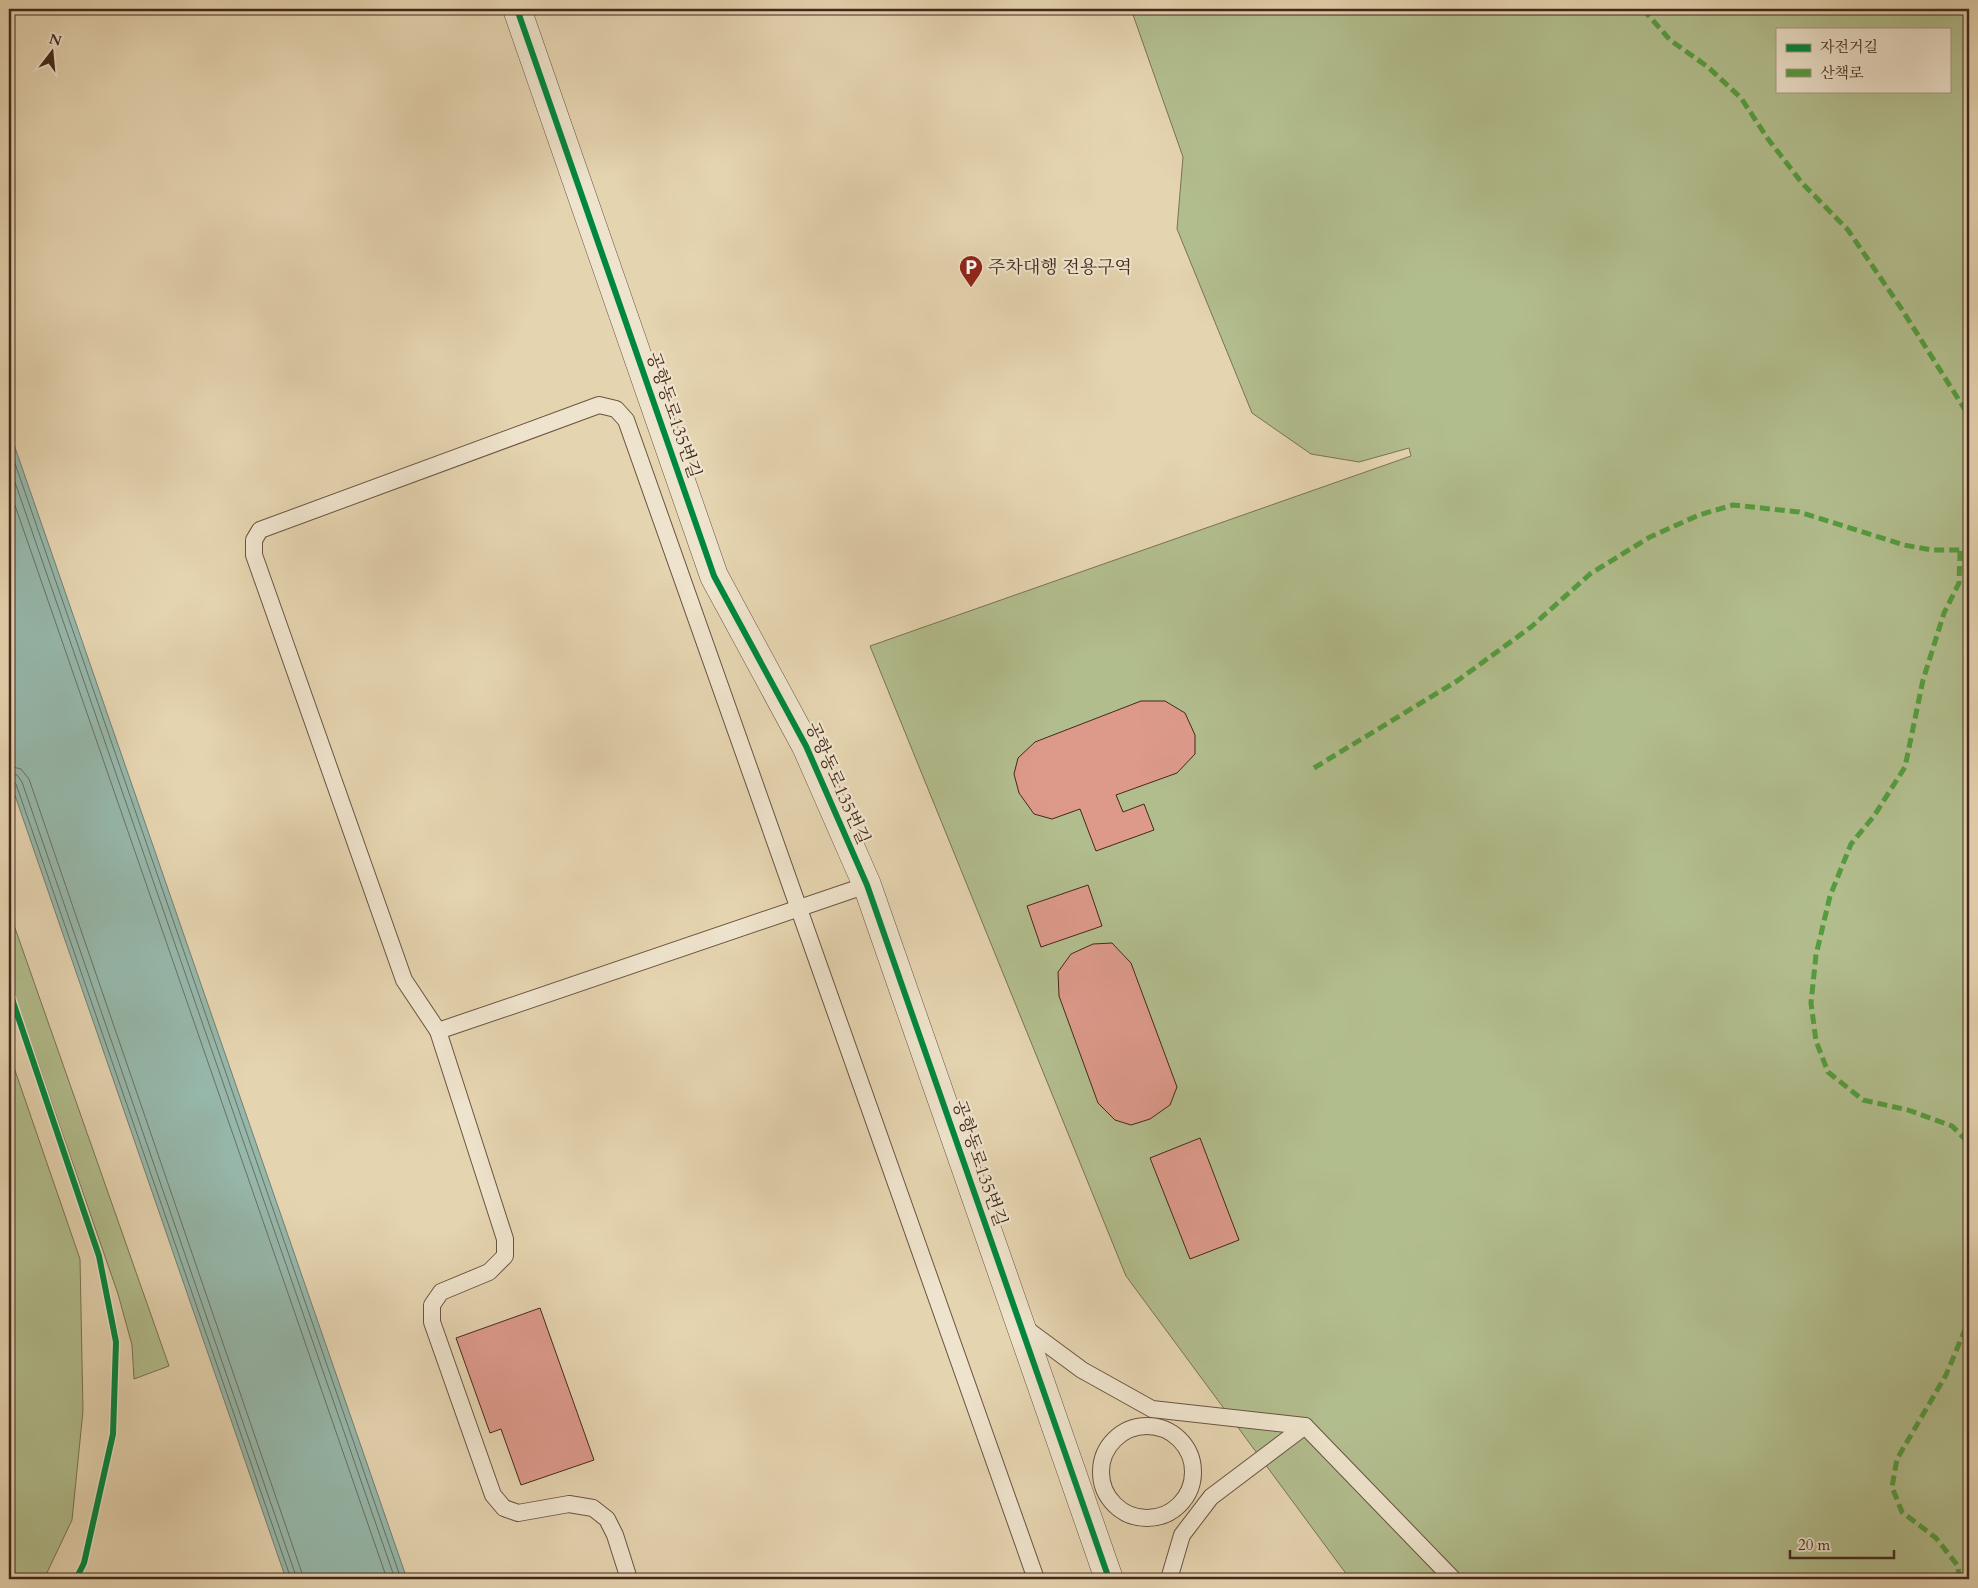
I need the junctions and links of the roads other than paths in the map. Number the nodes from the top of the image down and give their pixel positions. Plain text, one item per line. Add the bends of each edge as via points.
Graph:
1 (517, 9) edge
2 (867, 884) junction
3 (799, 908) junction
4 (438, 1030) junction
5 (1020, 1324) junction
6 (1152, 1409) junction
7 (1147, 1426) junction
8 (1305, 1426) junction
9 (1092, 1493) junction
10 (1181, 1504) junction
11 (1195, 1518) junction
12 (630, 1579) edge
13 (1036, 1579) edge
14 (1109, 1579) edge
15 (1169, 1579) edge
16 (1453, 1579) edge

1 - 2 street, 공항동로135번길 via 714,576 806,746
2 - 3 lane
2 - 5 street, 공항동로135번길
3 - 4 lane
3 - 4 lane via 626,420 616,409 599,405 260,530 254,540 254,555 404,980
3 - 13 lane
4 - 12 lane via 505,1239 505,1256 489,1272 440,1292 432,1306 432,1322 493,1495 504,1508 518,1513 569,1504 593,1508 607,1519
5 - 6 lane via 1082,1370
5 - 9 street, 공항동로135번길
6 - 7 lane
6 - 8 lane
7 - 9 lane via 1125,1432 1108,1446 1102,1460 1101,1475
7 - 10 lane via 1176,1436 1192,1461 1193,1476
8 - 11 lane via 1211,1497
8 - 16 lane
9 - 10 lane via 1138,1518 1154,1518
9 - 14 street, 공항동로135번길
10 - 11 lane
11 - 15 lane via 1182,1535

